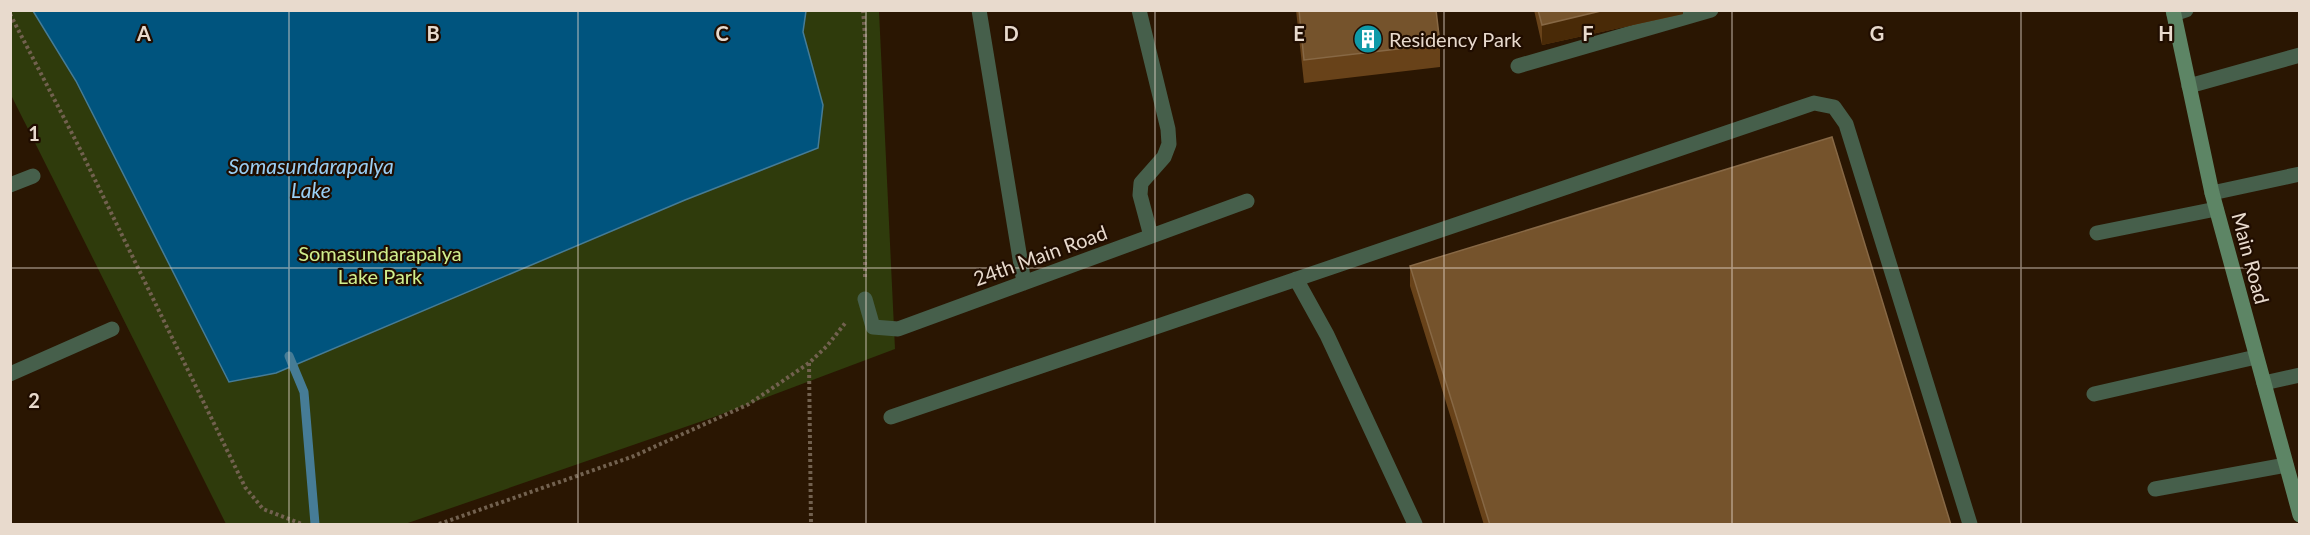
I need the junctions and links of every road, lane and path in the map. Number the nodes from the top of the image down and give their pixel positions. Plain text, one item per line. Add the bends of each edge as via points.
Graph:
1 (863, 10) edge
2 (979, 10) edge
3 (1139, 10) edge
4 (1710, 10) edge
5 (2178, 12) edge
6 (10, 14) edge
7 (2300, 55) edge
8 (1518, 66) dead end
9 (2189, 86) junction
10 (2300, 174) edge
11 (33, 176) dead end
12 (10, 185) edge
13 (2212, 193) junction
14 (1247, 201) dead end
15 (2216, 209) junction
16 (2097, 233) dead end
17 (1151, 236) junction
18 (1296, 279) junction
19 (1023, 283) junction
20 (865, 299) junction
21 (112, 329) dead end
22 (2256, 357) junction
23 (809, 363) junction
24 (10, 374) edge
25 (2300, 375) edge
26 (2264, 383) junction
27 (2094, 394) dead end
28 (891, 417) dead end
29 (2286, 465) junction
30 (2155, 489) dead end
31 (2297, 498) edge
32 (2300, 515) edge
33 (302, 525) edge
34 (439, 525) edge
35 (811, 525) edge
36 (1415, 525) edge
37 (1970, 525) edge

1 - 20 path
2 - 19 street
3 - 17 street via 1169,144 1164,157 1141,183 1140,195
4 - 8 street
5 - 9 street, Main Road
6 - 33 path via 245,487 263,509
7 - 9 street
9 - 13 street, Main Road
10 - 13 street
11 - 12 street
13 - 15 street, Main Road
14 - 17 street, 24th Main Road
15 - 16 street
15 - 22 street, Main Road
17 - 19 street, 24th Main Road
18 - 28 street
18 - 36 street via 1327,335
18 - 37 street via 1814,103 1834,107 1846,124
19 - 20 street, 24th Main Road via 898,329 873,327
20 - 23 path
21 - 24 street
22 - 26 street, Main Road
22 - 27 street
23 - 34 path via 749,404 634,456
23 - 35 path
25 - 26 street
26 - 29 street, Main Road
29 - 30 street
29 - 31 street, Main Road
31 - 32 street, Main Road

